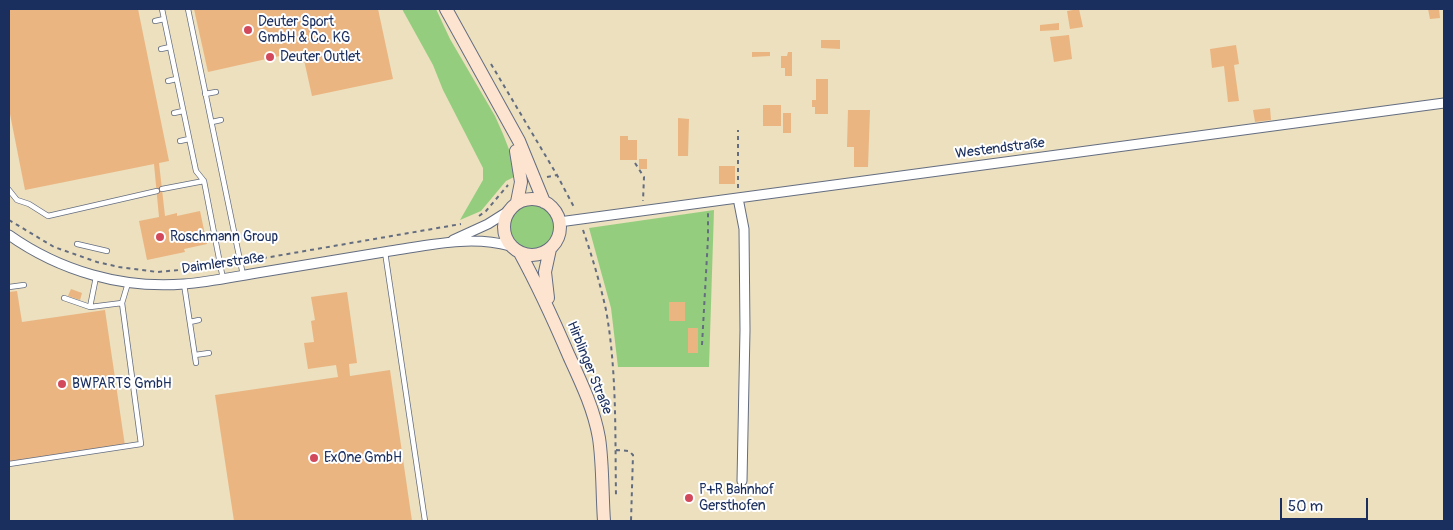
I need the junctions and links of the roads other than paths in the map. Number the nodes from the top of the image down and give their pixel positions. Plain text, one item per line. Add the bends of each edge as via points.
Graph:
1 (162, 9) edge
2 (188, 9) edge
3 (446, 9) edge
4 (164, 19) junction
5 (155, 21) dead end
6 (170, 47) junction
7 (161, 49) dead end
8 (176, 79) junction
9 (168, 81) dead end
10 (216, 92) dead end
11 (206, 94) junction
12 (1444, 103) edge
13 (183, 111) junction
14 (503, 111) junction
15 (174, 113) dead end
16 (221, 120) dead end
17 (212, 122) junction
18 (189, 139) junction
19 (180, 141) dead end
20 (204, 181) junction
21 (9, 190) edge
22 (738, 198) junction
23 (517, 202) junction
24 (544, 202) junction
25 (507, 212) junction
26 (559, 222) junction
27 (9, 236) edge
28 (449, 242) junction
29 (77, 244) dead end
30 (515, 249) junction
31 (550, 249) junction
32 (106, 251) dead end
33 (385, 252) junction
34 (243, 275) junction
35 (96, 277) junction
36 (223, 278) junction
37 (128, 283) junction
38 (184, 284) junction
39 (24, 285) dead end
40 (9, 287) edge
41 (64, 298) dead end
42 (122, 304) junction
43 (90, 307) junction
44 (552, 316) junction
45 (199, 320) dead end
46 (190, 322) junction
47 (209, 353) dead end
48 (195, 355) junction
49 (196, 363) dead end
50 (9, 464) edge
51 (742, 481) dead end
52 (425, 521) edge
53 (604, 521) edge

1 - 4 lane
2 - 11 lane
3 - 14 main road
4 - 5 lane
4 - 6 lane
6 - 7 lane
6 - 8 lane
8 - 9 lane
8 - 13 lane
10 - 11 lane
11 - 17 lane
12 - 22 street, Westendstraße
13 - 15 lane
13 - 18 lane
14 - 23 main road via 520,169
14 - 24 main road
16 - 17 lane
17 - 34 lane
18 - 19 lane
18 - 20 lane via 196,171
20 - 21 lane via 48,216 17,200
20 - 36 lane
22 - 26 street, Westendstraße
22 - 51 street via 744,229
23 - 24 main road via 533,198
23 - 25 main road
24 - 26 main road via 554,209
25 - 28 street, Daimlerstraße
25 - 30 main road, Hirblinger Straße via 503,230
26 - 31 main road, Hirblinger Straße via 558,237
27 - 35 street, Daimlerstraße via 34,253
28 - 30 street, Daimlerstraße via 495,242
28 - 33 street, Daimlerstraße
29 - 32 lane
30 - 31 main road via 531,256
30 - 44 main road, Hirblinger Straße
31 - 44 main road, Hirblinger Straße via 545,272
33 - 34 street, Daimlerstraße
33 - 52 lane
34 - 36 street, Daimlerstraße
35 - 37 street, Daimlerstraße
35 - 43 lane
36 - 38 street, Daimlerstraße
37 - 38 street, Daimlerstraße
37 - 42 lane
38 - 46 lane
39 - 40 lane
41 - 43 lane
42 - 43 lane
42 - 50 lane via 141,444
44 - 53 main road, Hirblinger Straße via 596,424 602,462
45 - 46 lane
46 - 48 lane
47 - 48 lane
48 - 49 lane

